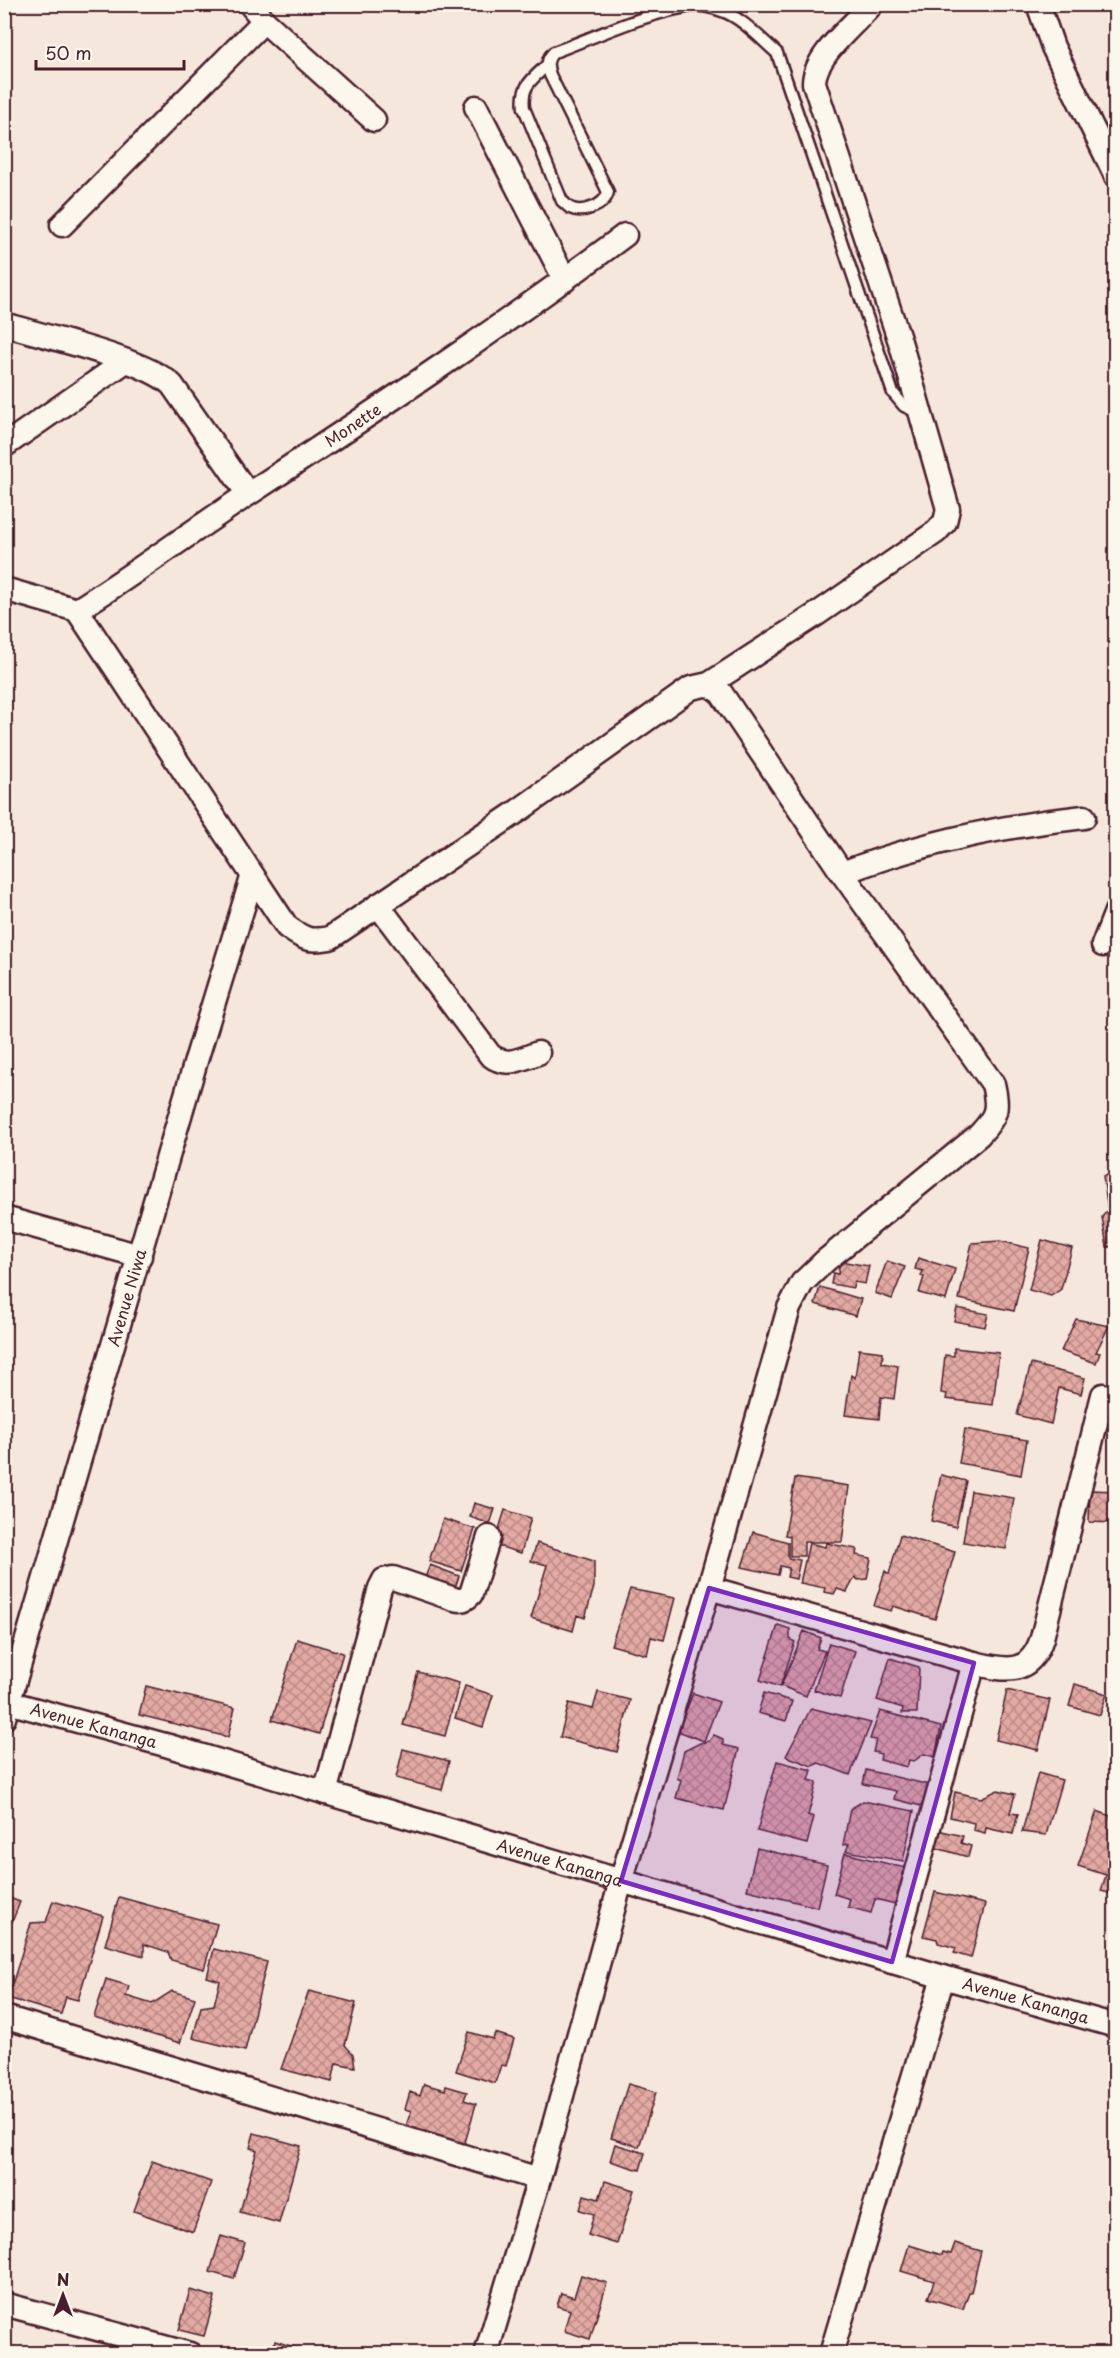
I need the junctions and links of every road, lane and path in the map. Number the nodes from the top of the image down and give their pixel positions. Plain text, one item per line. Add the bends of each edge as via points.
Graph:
1 (872, 4) edge
2 (1038, 4) edge
3 (257, 13) edge
4 (547, 64) junction
5 (476, 107) dead end
6 (374, 120) dead end
7 (1116, 176) edge
8 (62, 225) dead end
9 (625, 236) dead end
10 (565, 280) junction
11 (4, 324) edge
12 (126, 361) junction
13 (922, 414) junction
14 (4, 446) edge
15 (248, 494) junction
16 (4, 589) edge
17 (77, 610) junction
18 (709, 684) junction
19 (1084, 817) dead end
20 (842, 873) junction
21 (252, 878) junction
22 (378, 905) junction
23 (1116, 912) edge
24 (1103, 945) dead end
25 (538, 1053) dead end
26 (4, 1218) edge
27 (140, 1256) junction
28 (1103, 1395) dead end
29 (489, 1537) dead end
30 (709, 1588) junction
31 (974, 1663) junction
32 (6, 1707) edge
33 (325, 1793) junction
34 (621, 1881) junction
35 (892, 1962) junction
36 (943, 1977) junction
37 (4, 2017) edge
38 (1116, 2026) edge
39 (539, 2179) junction
40 (4, 2304) edge
41 (190, 2354) edge
42 (486, 2354) edge
43 (831, 2354) edge

1 - 13 street via 819,62 814,83
2 - 7 street via 1053,47
3 - 6 street
3 - 8 street
4 - 4 lane via 525,87 524,108 562,201 581,210 601,204 608,192
4 - 13 lane via 554,52 687,6 725,11 770,46 781,63 892,393 904,406
5 - 10 street
9 - 10 street, Monette
10 - 15 street, Monette
11 - 12 street
12 - 14 street
12 - 15 street via 163,376 172,385
13 - 18 street via 948,509 945,522 827,607
15 - 17 street, Monette
16 - 17 street
17 - 21 street
18 - 20 street via 721,693
18 - 22 street via 692,688
19 - 20 street via 1025,823 912,849
20 - 30 street via 993,1084 998,1102 993,1120 979,1135 802,1283 789,1308
21 - 22 street via 287,927 315,941 330,938
21 - 27 street, Avenue Niwa
22 - 25 street via 490,1055 500,1063 509,1063
23 - 24 street
26 - 27 street
27 - 32 street, Avenue Niwa
28 - 31 street via 1037,1654 1013,1670
29 - 33 street via 467,1598 454,1599 393,1578 384,1580
30 - 31 street
30 - 34 street
31 - 35 street
32 - 33 street, Avenue Kananga via 169,1746
33 - 34 street, Avenue Kananga
34 - 35 street, Avenue Kananga
34 - 39 street
35 - 36 street, Avenue Kananga
36 - 38 street, Avenue Kananga
36 - 43 street
37 - 39 street
39 - 42 street
40 - 41 street

